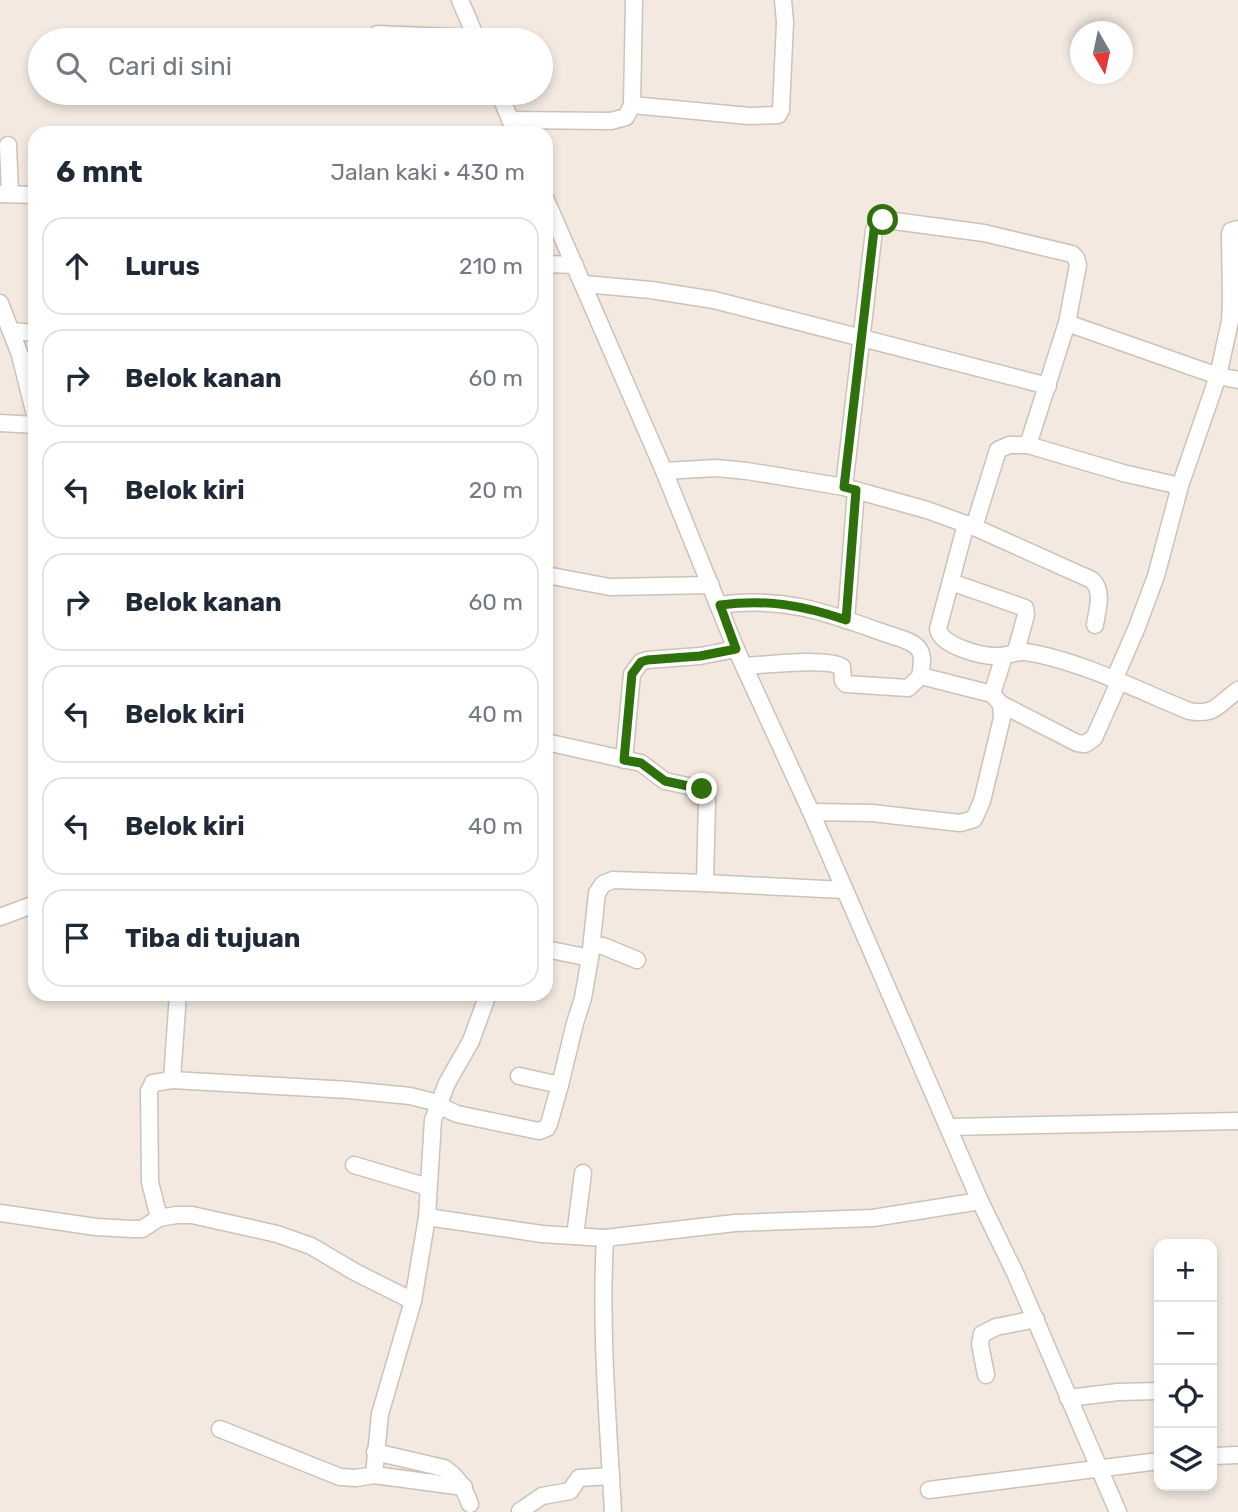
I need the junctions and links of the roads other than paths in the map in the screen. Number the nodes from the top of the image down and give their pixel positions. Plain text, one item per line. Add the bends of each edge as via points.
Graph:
1 (460, 0) edge
2 (634, 0) edge
3 (783, 0) edge
4 (471, 28) edge
5 (504, 105) edge
6 (632, 105) junction
7 (513, 126) edge
8 (8, 145) dead end
9 (5, 193) edge
10 (28, 195) edge
11 (553, 216) edge
12 (1238, 229) edge
13 (553, 264) edge
14 (575, 265) junction
15 (584, 284) junction
16 (0, 303) edge
17 (1067, 323) junction
18 (12, 331) junction
19 (28, 332) edge
20 (861, 337) junction
21 (1218, 376) junction
22 (1238, 380) edge
23 (28, 383) edge
24 (1048, 386) junction
25 (0, 424) edge
26 (28, 425) edge
27 (1028, 445) junction
28 (664, 471) junction
29 (1180, 486) junction
30 (850, 489) junction
31 (970, 525) junction
32 (553, 576) edge
33 (951, 582) junction
34 (711, 584) junction
35 (720, 605) junction
36 (846, 620) junction
37 (1095, 625) dead end
38 (736, 649) junction
39 (1010, 654) junction
40 (745, 666) junction
41 (920, 677) junction
42 (1116, 681) junction
43 (1238, 690) edge
44 (996, 699) junction
45 (553, 744) edge
46 (624, 760) junction
47 (811, 812) junction
48 (705, 883) junction
49 (844, 890) junction
50 (28, 907) edge
51 (0, 917) edge
52 (553, 949) edge
53 (591, 952) junction
54 (637, 960) dead end
55 (178, 1001) edge
56 (485, 1001) edge
57 (519, 1076) dead end
58 (172, 1080) junction
59 (560, 1085) junction
60 (437, 1105) junction
61 (1238, 1121) edge
62 (948, 1127) junction
63 (354, 1165) dead end
64 (583, 1173) dead end
65 (428, 1188) junction
66 (980, 1200) junction
67 (0, 1213) edge
68 (427, 1217) junction
69 (159, 1218) junction
70 (575, 1236) junction
71 (605, 1238) junction
72 (413, 1301) junction
73 (1035, 1319) junction
74 (986, 1375) dead end
75 (1154, 1391) edge
76 (1068, 1398) junction
77 (220, 1429) dead end
78 (375, 1452) junction
79 (1238, 1455) edge
80 (1217, 1456) edge
81 (1154, 1462) edge
82 (1100, 1469) junction
83 (374, 1475) junction
84 (611, 1476) junction
85 (464, 1487) junction
86 (929, 1490) dead end
87 (470, 1504) dead end
88 (520, 1511) edge
89 (613, 1512) edge
90 (1118, 1512) edge

1 - 4 street
2 - 6 street
3 - 6 street via 784,66 778,115
5 - 7 street
6 - 7 street via 625,117 611,121
8 - 9 street
9 - 10 street
11 - 14 street
12 - 21 street via 1230,234 1230,321
13 - 14 street
14 - 15 street
15 - 20 street via 714,300
15 - 28 street
16 - 18 street
17 - 20 street via 1078,265 1072,254 984,233 887,220 874,230
17 - 21 street
17 - 24 street
18 - 19 street
18 - 23 street
20 - 24 street
20 - 30 street
21 - 22 street
21 - 29 street
24 - 27 street
25 - 26 street
27 - 29 street
27 - 31 street via 998,450
28 - 30 street via 747,471
28 - 34 street
29 - 42 street via 1156,576
30 - 31 street
30 - 36 street
31 - 33 street
31 - 37 street via 1092,580 1099,592
32 - 34 street via 610,587
33 - 39 street via 1024,608 1026,615
33 - 39 street via 940,635 975,653
34 - 35 street
35 - 36 street via 786,604
35 - 38 street
36 - 41 street via 918,647
38 - 40 street
38 - 46 street via 647,660 636,667
39 - 42 street via 1050,658
39 - 44 street
40 - 41 street via 838,664 846,684 908,688
40 - 47 street
41 - 44 street
42 - 43 street via 1189,711 1205,713
42 - 44 street via 1094,738 1086,744
44 - 47 street via 1002,718 974,820 960,823
45 - 46 street
46 - 48 street via 641,763 665,781 704,792
47 - 49 street
48 - 49 street
48 - 53 street via 607,882 597,893
49 - 62 street
50 - 51 street
52 - 53 street
53 - 54 street via 603,946
53 - 59 street
55 - 58 street
56 - 60 street via 471,1041
57 - 59 street
58 - 60 street via 349,1090 420,1098
58 - 69 street via 153,1083 149,1091 150,1182
59 - 60 street via 543,1131 457,1114
60 - 65 street
61 - 62 street
62 - 66 street
63 - 65 street
64 - 70 street
65 - 68 street
66 - 71 street via 873,1218 735,1223
66 - 73 street
67 - 69 street via 133,1229 142,1229
68 - 70 street
68 - 72 street
69 - 72 street via 192,1215 277,1234 311,1246
70 - 71 street
71 - 84 street via 602,1289
72 - 78 street via 380,1414
73 - 74 street via 982,1334
73 - 76 street
75 - 76 street
76 - 82 street
77 - 83 street via 340,1477
78 - 83 street
78 - 85 street via 444,1468
79 - 80 street
81 - 82 street
82 - 86 street
82 - 90 street
83 - 85 street
84 - 88 street via 579,1478 570,1491 545,1495
84 - 89 street
85 - 87 street

